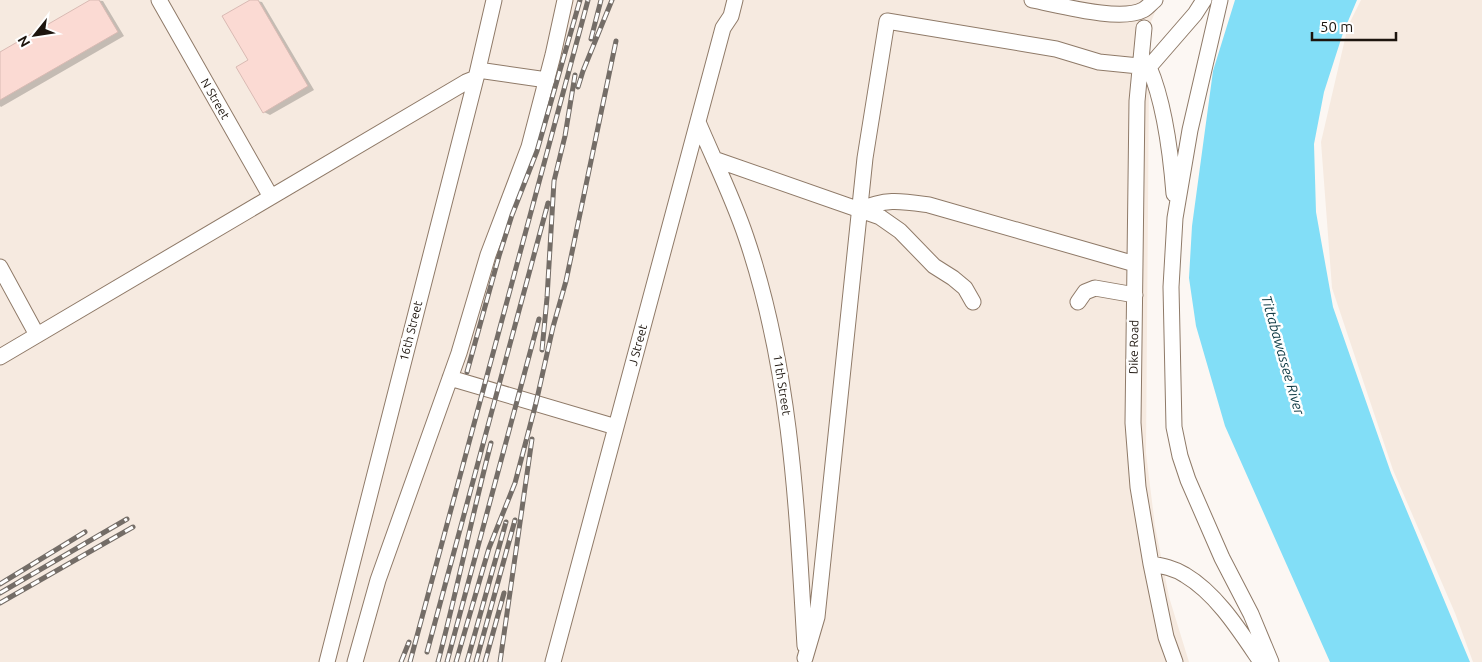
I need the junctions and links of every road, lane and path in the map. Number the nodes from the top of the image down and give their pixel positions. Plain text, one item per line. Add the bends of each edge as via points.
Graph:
1 (159, 0) edge
2 (494, 0) edge
3 (565, 0) edge
4 (725, 0) edge
5 (735, 0) edge
6 (1032, 0) edge
7 (1155, 0) edge
8 (1204, 0) edge
9 (1220, 0) edge
10 (723, 28) junction
11 (1144, 28) dead end
12 (1144, 66) junction
13 (477, 74) junction
14 (547, 80) junction
15 (698, 122) junction
16 (714, 159) junction
17 (271, 197) junction
18 (859, 210) junction
19 (1175, 218) junction
20 (1135, 264) junction
21 (0, 267) edge
22 (1135, 295) junction
23 (973, 302) dead end
24 (1078, 302) dead end
25 (37, 335) junction
26 (0, 357) edge
27 (450, 378) junction
28 (616, 427) junction
29 (1152, 564) junction
30 (806, 660) edge
31 (327, 662) edge
32 (355, 662) edge
33 (553, 662) edge
34 (1175, 662) edge
35 (1261, 662) edge
36 (1271, 662) edge

1 - 17 lane, N Street
2 - 13 lane, 16th Street
3 - 14 lane
4 - 10 lane, J Street via 721,15
5 - 10 lane, J Street via 731,16
6 - 7 lane via 1116,15 1144,10
8 - 12 lane via 1195,14
9 - 19 lane via 1190,130
10 - 15 lane, J Street
11 - 12 lane, Dike Road
12 - 18 lane via 1099,62 1056,49 887,20
12 - 19 lane via 1156,83 1170,158
12 - 20 lane, Dike Road via 1137,101
13 - 14 lane
13 - 17 lane
13 - 31 lane, 16th Street
14 - 27 lane via 529,147 488,254
15 - 16 lane, 11th Street
15 - 28 lane, J Street
16 - 18 lane
16 - 30 lane, 11th Street via 746,237 778,357 798,510
17 - 25 lane
18 - 20 lane via 876,202 929,205
18 - 23 lane via 880,217 900,231 934,266 965,288
18 - 30 lane via 817,617
19 - 36 lane via 1172,372 1174,426 1180,456 1215,543 1242,594
20 - 22 lane, Dike Road
21 - 25 lane
22 - 24 lane via 1096,288 1085,292
22 - 29 lane, Dike Road via 1133,423 1138,487
25 - 26 lane
27 - 28 lane
27 - 32 lane via 378,580
28 - 33 lane, J Street
29 - 34 lane, Dike Road via 1166,637
29 - 35 lane via 1168,567 1197,583 1230,619

